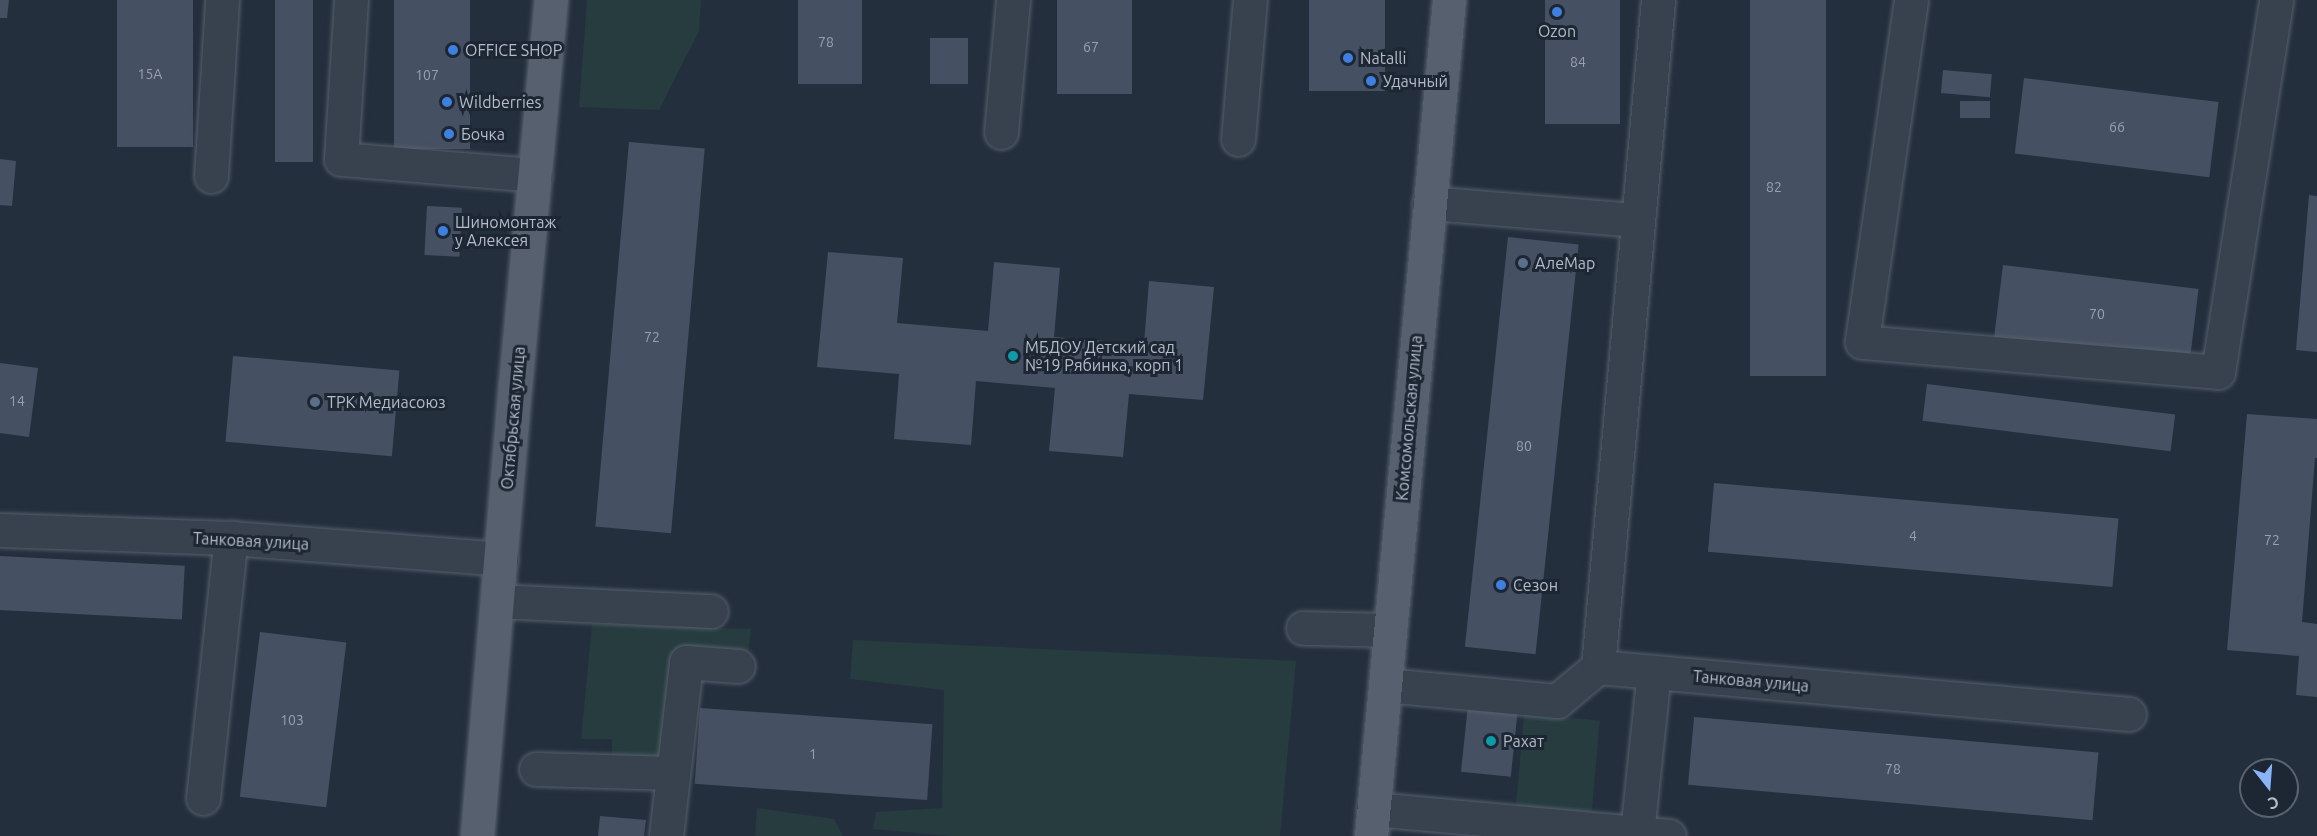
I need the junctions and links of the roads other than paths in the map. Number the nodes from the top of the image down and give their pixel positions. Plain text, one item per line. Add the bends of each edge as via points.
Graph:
1 (222, 0) edge
2 (351, 0) edge
3 (551, 0) edge
4 (1013, 0) edge
5 (1250, 0) edge
6 (1449, 0) edge
7 (1658, 0) edge
8 (1911, 0) edge
9 (2276, 0) edge
10 (1001, 132) dead end
11 (1238, 139) dead end
12 (535, 175) junction
13 (211, 176) dead end
14 (1429, 203) junction
15 (1636, 220) junction
16 (0, 530) edge
17 (231, 538) junction
18 (501, 559) junction
19 (497, 601) junction
20 (711, 611) dead end
21 (1303, 628) dead end
22 (1389, 630) junction
23 (738, 666) dead end
24 (1598, 667) junction
25 (1654, 672) junction
26 (1384, 685) junction
27 (2129, 714) dead end
28 (536, 769) dead end
29 (673, 773) junction
30 (203, 798) dead end
31 (1372, 823) edge
32 (1637, 833) junction
33 (477, 836) edge
34 (666, 836) edge
35 (1669, 836) edge

1 - 13 street
2 - 12 street via 341,159
3 - 12 main road, Октябрьская улица
4 - 10 street
5 - 11 street
6 - 14 main road, Комсомольская улица
7 - 15 street
8 - 9 street via 1862,342 2218,372
12 - 18 main road, Октябрьская улица
14 - 15 street
14 - 22 main road, Комсомольская улица
15 - 24 street
16 - 17 street, Танковая улица
17 - 18 street, Танковая улица
17 - 30 street
18 - 19 main road, Октябрьская улица
19 - 20 street
19 - 33 main road, Октябрьская улица
21 - 22 street
22 - 26 main road, Комсомольская улица
23 - 29 street via 686,662
24 - 25 street, Танковая улица
24 - 26 street via 1557,700
25 - 27 street, Танковая улица
25 - 32 street
26 - 31 main road, Комсомольская улица
28 - 29 street
29 - 34 street
31 - 32 street
32 - 35 street

